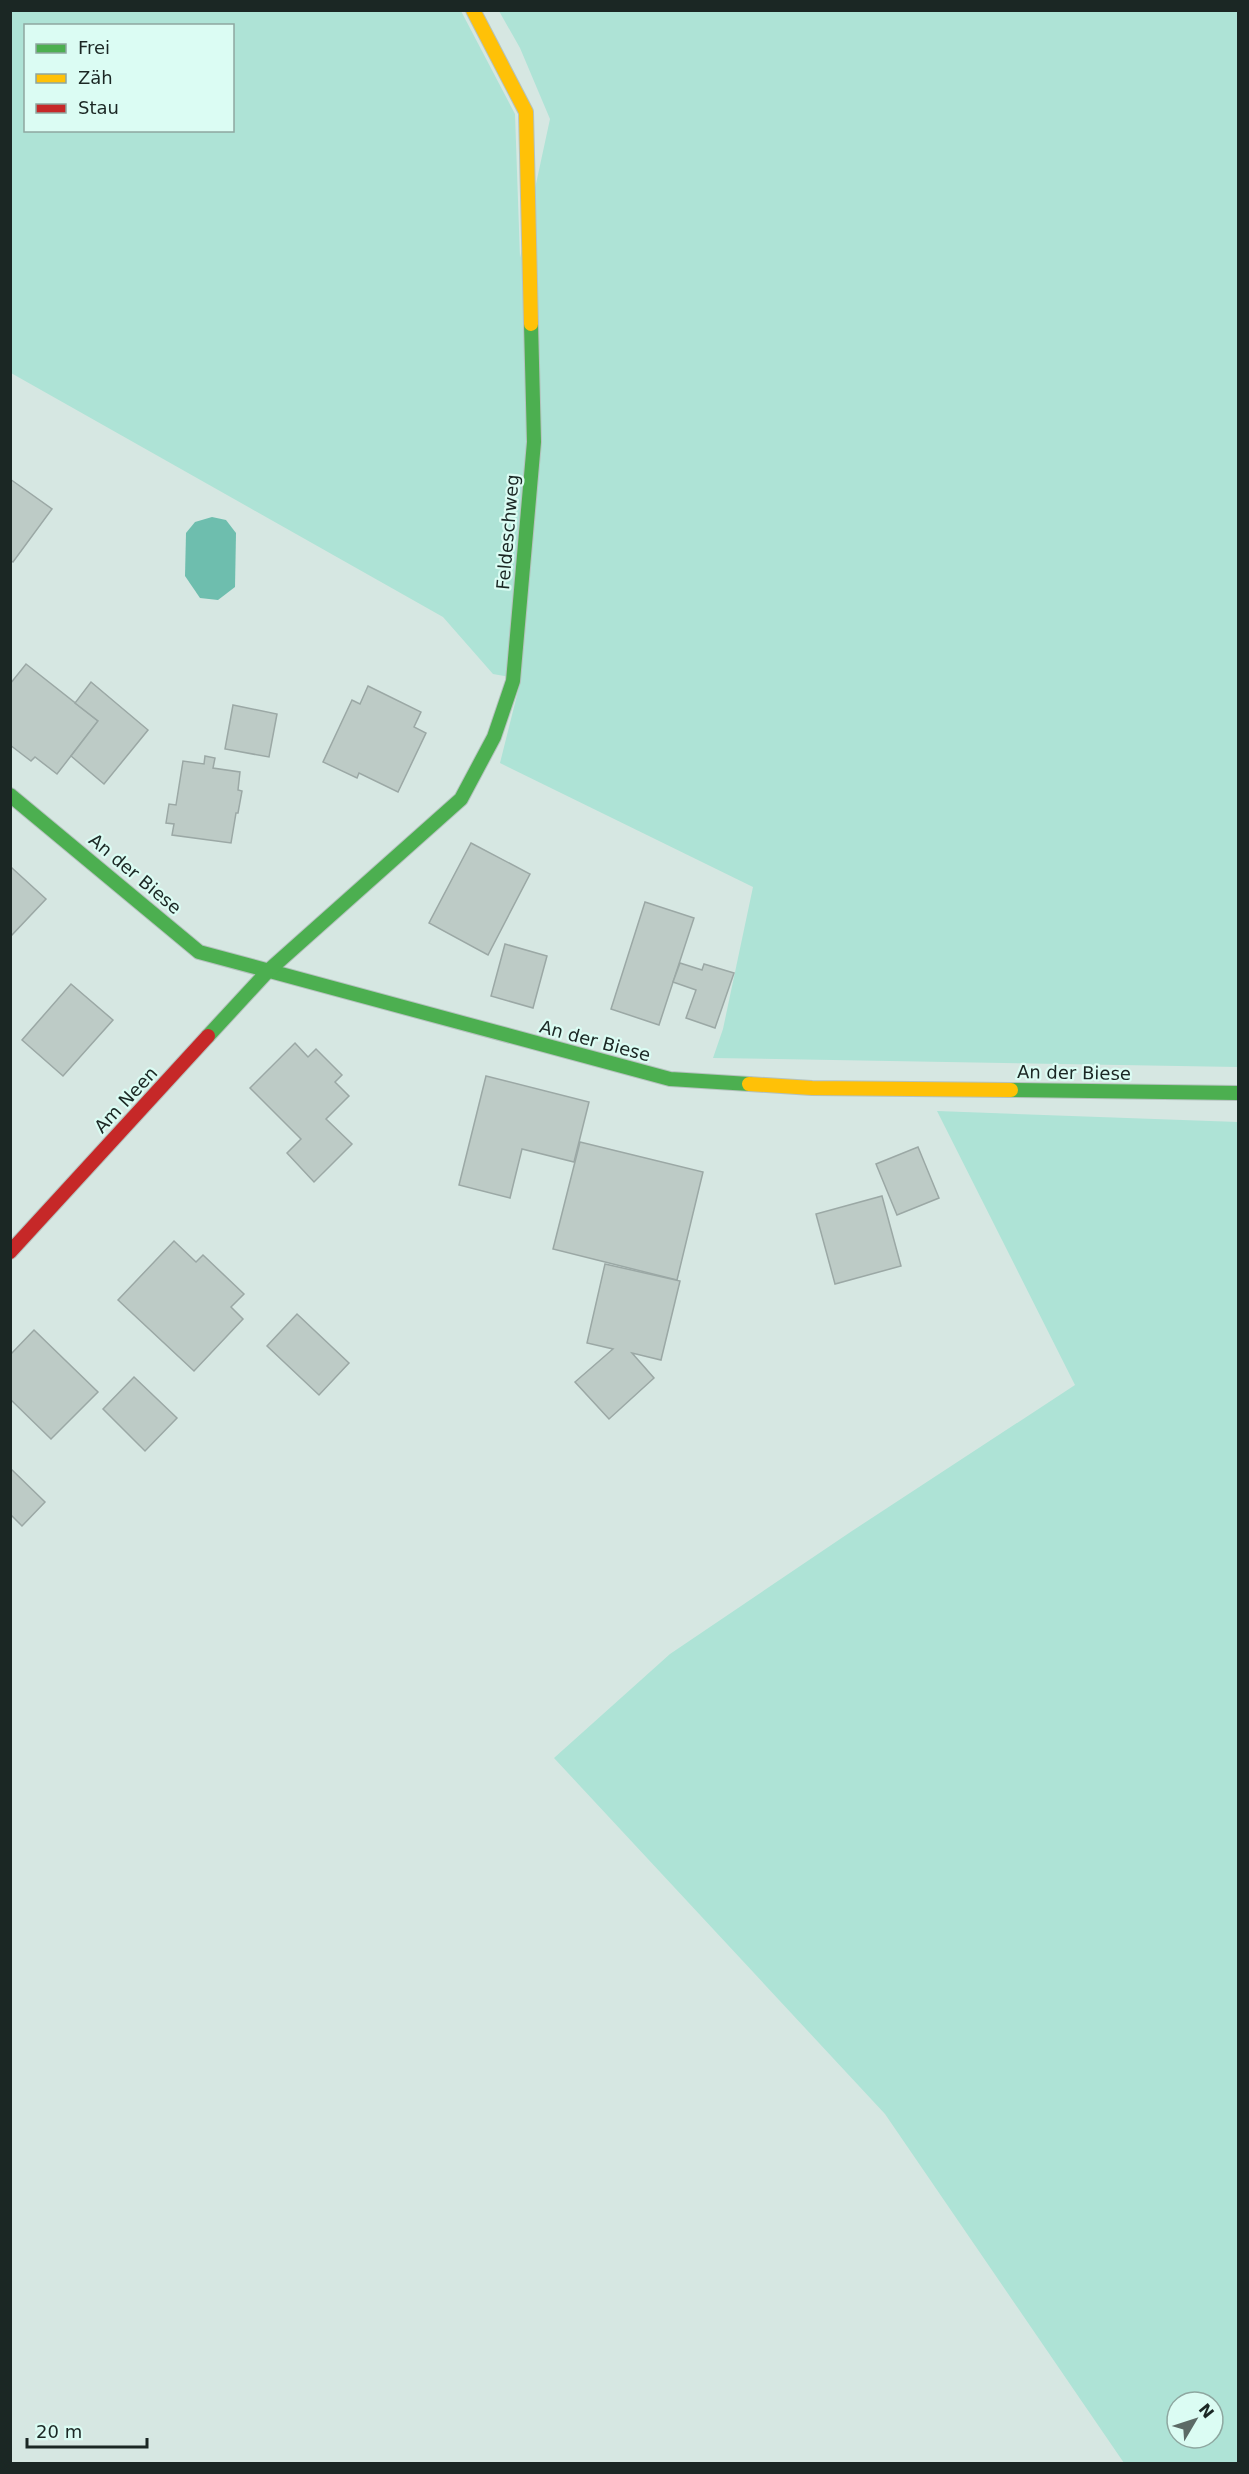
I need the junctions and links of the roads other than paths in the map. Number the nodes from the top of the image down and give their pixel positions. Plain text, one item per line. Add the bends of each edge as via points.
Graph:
1 (473, 10) edge
2 (10, 795) edge
3 (268, 970) junction
4 (1239, 1093) edge
5 (10, 1252) edge

1 - 3 street, Feldeschweg via 526,112 534,442 513,681 494,737 461,799
2 - 3 street, An der Biese via 199,952
3 - 4 street, An der Biese via 670,1079 812,1088
3 - 5 street, Am Neen

